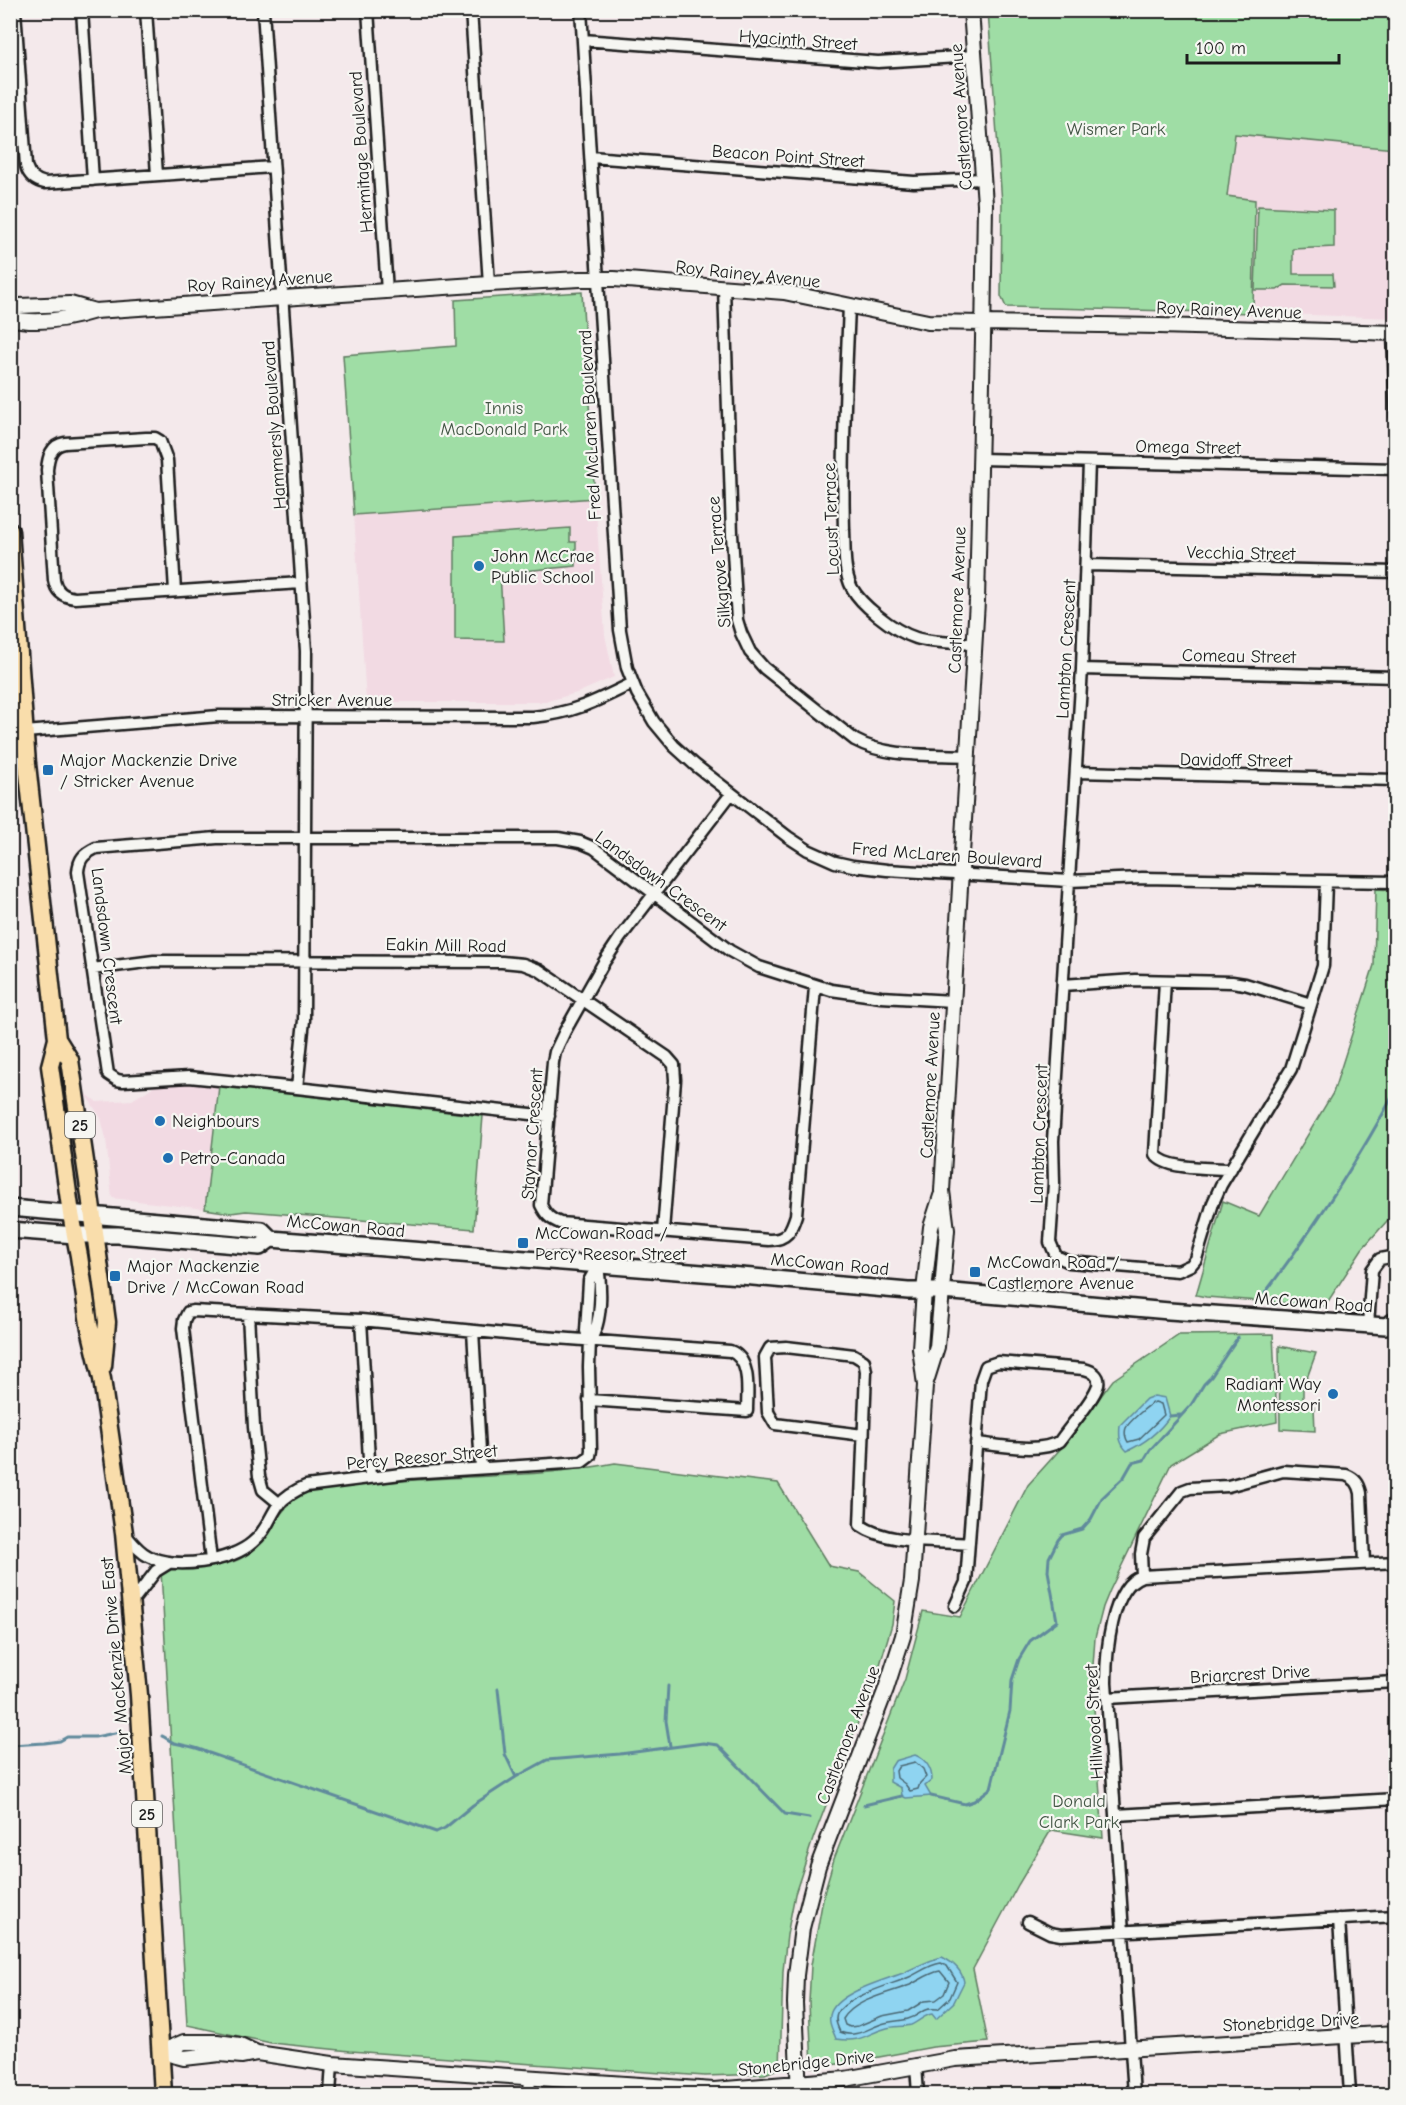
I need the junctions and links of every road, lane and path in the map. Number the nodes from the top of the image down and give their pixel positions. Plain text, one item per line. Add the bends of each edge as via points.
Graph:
1 (15, 10) edge
2 (82, 10) edge
3 (146, 10) edge
4 (263, 10) edge
5 (368, 10) edge
6 (471, 10) edge
7 (581, 10) edge
8 (971, 10) edge
9 (583, 40) junction
10 (974, 56) junction
11 (591, 157) junction
12 (273, 167) junction
13 (157, 175) junction
14 (983, 179) junction
15 (93, 180) junction
16 (598, 279) junction
17 (489, 284) junction
18 (724, 287) junction
19 (387, 291) junction
20 (282, 298) junction
21 (849, 306) junction
22 (10, 310) edge
23 (95, 311) junction
24 (10, 318) edge
25 (984, 323) junction
26 (1394, 333) edge
27 (1395, 417) edge
28 (980, 459) junction
29 (1089, 462) junction
30 (1395, 469) edge
31 (10, 531) edge
32 (1087, 565) junction
33 (1395, 572) edge
34 (301, 583) junction
35 (176, 591) junction
36 (974, 644) junction
37 (1082, 669) junction
38 (1395, 677) edge
39 (633, 683) junction
40 (305, 716) junction
41 (25, 732) junction
42 (968, 756) junction
43 (1076, 772) junction
44 (1395, 780) edge
45 (731, 794) junction
46 (305, 838) junction
47 (961, 874) junction
48 (1069, 881) junction
49 (1326, 882) junction
50 (1395, 882) edge
51 (654, 893) junction
52 (305, 961) junction
53 (92, 969) junction
54 (1165, 981) junction
55 (1063, 985) junction
56 (815, 987) junction
57 (583, 1000) junction
58 (953, 1001) junction
59 (1311, 1004) junction
60 (57, 1039) junction
61 (297, 1088) junction
62 (549, 1116) junction
63 (1231, 1169) junction
64 (942, 1191) junction
65 (10, 1209) edge
66 (71, 1214) junction
67 (92, 1215) junction
68 (10, 1230) edge
69 (663, 1231) junction
70 (75, 1235) junction
71 (94, 1236) junction
72 (271, 1239) junction
73 (1395, 1256) edge
74 (598, 1265) junction
75 (924, 1291) junction
76 (942, 1291) junction
77 (248, 1314) junction
78 (361, 1320) junction
79 (1368, 1325) junction
80 (1392, 1327) edge
81 (473, 1330) junction
82 (590, 1340) junction
83 (102, 1379) junction
84 (925, 1385) junction
85 (589, 1400) junction
86 (863, 1435) junction
87 (976, 1443) junction
88 (481, 1468) junction
89 (370, 1477) junction
90 (280, 1504) junction
91 (124, 1533) junction
92 (914, 1539) junction
93 (968, 1544) junction
94 (211, 1560) junction
95 (1395, 1562) edge
96 (169, 1563) junction
97 (1364, 1563) junction
98 (1142, 1576) junction
99 (131, 1603) junction
100 (955, 1606) dead end
101 (1395, 1682) edge
102 (1107, 1698) junction
103 (1395, 1799) edge
104 (1116, 1815) junction
105 (1395, 1916) edge
106 (1339, 1919) junction
107 (1028, 1922) dead end
108 (1124, 1932) junction
109 (1395, 2034) edge
110 (1346, 2036) junction
111 (1132, 2049) junction
112 (161, 2052) junction
113 (332, 2064) junction
114 (916, 2065) junction
115 (531, 2078) junction
116 (799, 2089) edge
117 (164, 2094) edge
118 (330, 2094) edge
119 (529, 2094) edge
120 (918, 2094) edge
121 (1134, 2094) edge
122 (1350, 2094) edge

1 - 15 street via 27,171 45,183
2 - 15 street
3 - 13 street
4 - 12 street, Hammersly Boulevard
5 - 19 street, Hermitage Boulevard
6 - 17 street
7 - 9 street, Fred McLaren Boulevard
8 - 10 street, Castlemore Avenue
9 - 10 street, Hyacinth Street via 878,62
9 - 11 street, Fred McLaren Boulevard
10 - 14 street, Castlemore Avenue
11 - 14 street, Beacon Point Street via 914,182
11 - 16 street, Fred McLaren Boulevard
12 - 13 street
12 - 20 street, Hammersly Boulevard
13 - 15 street
14 - 25 street, Castlemore Avenue
16 - 17 street, Roy Rainey Avenue
16 - 18 street, Roy Rainey Avenue
16 - 39 street, Fred McLaren Boulevard via 620,630
17 - 19 street, Roy Rainey Avenue
18 - 21 street, Roy Rainey Avenue via 784,292
18 - 42 street, Silkgrove Terrace via 737,620 745,644 764,668 864,745 894,752
19 - 20 street, Roy Rainey Avenue
20 - 23 street, Roy Rainey Avenue
20 - 34 street, Hammersly Boulevard
21 - 25 street, Roy Rainey Avenue via 928,322
21 - 36 street, Locust Terrace via 844,504 846,568 851,587 864,604 907,636
22 - 23 street, Roy Rainey Avenue via 19,306 70,304
23 - 24 street, Roy Rainey Avenue via 70,318
25 - 26 street, Roy Rainey Avenue
25 - 28 street, Castlemore Avenue
26 - 27 street
28 - 29 street, Omega Street
28 - 36 street, Castlemore Avenue
29 - 30 street, Omega Street
29 - 32 street, Lambton Crescent
31 - 41 main road, Major MacKenzie Drive East / 25
32 - 33 street, Vecchia Street
32 - 37 street, Lambton Crescent
34 - 35 street
34 - 40 street, Hammersly Boulevard
35 - 35 street via 75,598 60,593 54,580 47,470 55,447 146,438 160,441 167,460
36 - 42 street, Castlemore Avenue
37 - 38 street, Comeau Street
37 - 43 street, Lambton Crescent
39 - 40 street, Stricker Avenue via 558,715
39 - 45 street, Fred McLaren Boulevard via 663,734
40 - 41 street, Stricker Avenue via 219,716
40 - 46 street, Hammersly Boulevard
41 - 60 main road, Major MacKenzie Drive East / 25
42 - 47 street, Castlemore Avenue
43 - 44 street, Davidoff Street
43 - 48 street, Lambton Crescent
45 - 47 street, Fred McLaren Boulevard via 794,842 835,862 866,868
45 - 51 street, Staynor Crescent
46 - 51 street, Landsdown Crescent via 558,838 594,848
46 - 52 street
46 - 53 street, Landsdown Crescent via 217,838 96,848 85,854 79,861 78,872
47 - 48 street, Fred McLaren Boulevard
47 - 58 street, Castlemore Avenue
48 - 49 street, Fred McLaren Boulevard via 1142,878
48 - 55 street, Lambton Crescent
49 - 50 street, Fred McLaren Boulevard
49 - 59 street, Lambton Crescent via 1324,960
51 - 56 street, Landsdown Crescent via 730,951 759,967
51 - 57 street, Staynor Crescent via 609,954
52 - 53 street, Eakin Mill Road via 154,961
52 - 57 street, Eakin Mill Road via 513,962 539,970
52 - 61 street
53 - 61 street, Landsdown Crescent via 108,1074 117,1080 189,1077
54 - 55 street
54 - 59 street via 1245,984
54 - 63 street via 1155,1154 1170,1165
55 - 63 street, Lambton Crescent via 1050,1242 1056,1256 1069,1262 1185,1269 1196,1258 1213,1203
56 - 58 street, Landsdown Crescent
56 - 69 street, Staynor Crescent via 796,1215 790,1231 782,1239 769,1240
57 - 62 street, Staynor Crescent via 555,1052
57 - 69 street, Eakin Mill Road via 674,1065
58 - 64 street, Castlemore Avenue
59 - 63 street, Lambton Crescent via 1291,1069
60 - 66 main road, Major MacKenzie Drive East / 25 via 50,1065
60 - 67 main road, Major MacKenzie Drive East / 25 via 70,1060
61 - 62 street, Landsdown Crescent
62 - 69 street, Staynor Crescent via 541,1205 545,1214 560,1223
64 - 75 street, Castlemore Avenue via 931,1227
64 - 76 street, Castlemore Avenue via 947,1230
65 - 66 main road, McCowan Road
66 - 67 main road, McCowan Road
66 - 70 main road, Major MacKenzie Drive East / 25
67 - 71 main road, Major MacKenzie Drive East / 25
67 - 72 main road, McCowan Road via 262,1230
68 - 70 main road, McCowan Road
70 - 71 main road, McCowan Road
70 - 83 main road, Major MacKenzie Drive East / 25
71 - 72 main road, McCowan Road via 260,1247
71 - 83 main road, Major MacKenzie Drive East / 25 via 107,1322
72 - 74 main road, McCowan Road
73 - 79 street via 1380,1259 1372,1270
74 - 75 main road, McCowan Road
74 - 82 street, Percy Reesor Street via 589,1281 586,1330
75 - 76 main road, McCowan Road
75 - 84 street, Castlemore Avenue via 920,1348
76 - 79 main road, McCowan Road
76 - 84 street, Castlemore Avenue via 937,1347
77 - 78 street
77 - 90 street via 259,1476 263,1490
77 - 94 street via 193,1311 185,1316 183,1328
78 - 81 street
78 - 89 street
79 - 80 main road, McCowan Road
81 - 82 street
81 - 88 street
82 - 85 street, Percy Reesor Street
82 - 85 street via 735,1353 745,1365 747,1411
83 - 91 main road, Major MacKenzie Drive East / 25
84 - 92 street, Castlemore Avenue
85 - 88 street, Percy Reesor Street via 591,1450 582,1462
86 - 86 street via 864,1361 846,1354 770,1348 765,1357 768,1412 775,1424
86 - 92 street via 860,1525 884,1536
87 - 87 street via 1043,1448 1055,1444 1093,1395 1098,1384 1095,1373 992,1362 982,1372
87 - 93 street
88 - 89 street, Percy Reesor Street
89 - 90 street, Percy Reesor Street via 306,1486
90 - 94 street, Percy Reesor Street via 254,1542 231,1555
91 - 96 street, Percy Reesor Street via 148,1556
91 - 99 main road, Major MacKenzie Drive East / 25
92 - 93 street
92 - 116 street, Castlemore Avenue via 908,1612 897,1658 824,1848 805,1912 795,1989
93 - 100 street via 966,1582
94 - 96 street, Percy Reesor Street
95 - 97 street
96 - 99 street via 156,1571
97 - 98 street
97 - 98 street via 1361,1494 1354,1479 1346,1475 1283,1471 1233,1485 1182,1491 1144,1538
98 - 102 street, Hillwood Street via 1126,1587 1115,1616 1107,1656
99 - 112 main road, Major MacKenzie Drive East / 25
101 - 102 street, Briarcrest Drive
102 - 104 street, Hillwood Street
103 - 104 street
104 - 108 street, Hillwood Street
105 - 106 street
106 - 108 street
106 - 110 street
107 - 108 street via 1061,1935
108 - 111 street, Hillwood Street
109 - 110 street, Stonebridge Drive
110 - 111 street, Stonebridge Drive
110 - 122 street
111 - 114 street, Stonebridge Drive
111 - 121 street, Hillwood Street
112 - 113 street, Stonebridge Drive via 184,2042 217,2043 240,2045 257,2054
112 - 117 main road, Major MacKenzie Drive East / 25
113 - 115 street, Stonebridge Drive
113 - 118 street
114 - 116 street, Stonebridge Drive
114 - 120 street
115 - 116 street, Stonebridge Drive via 714,2091
115 - 119 street

